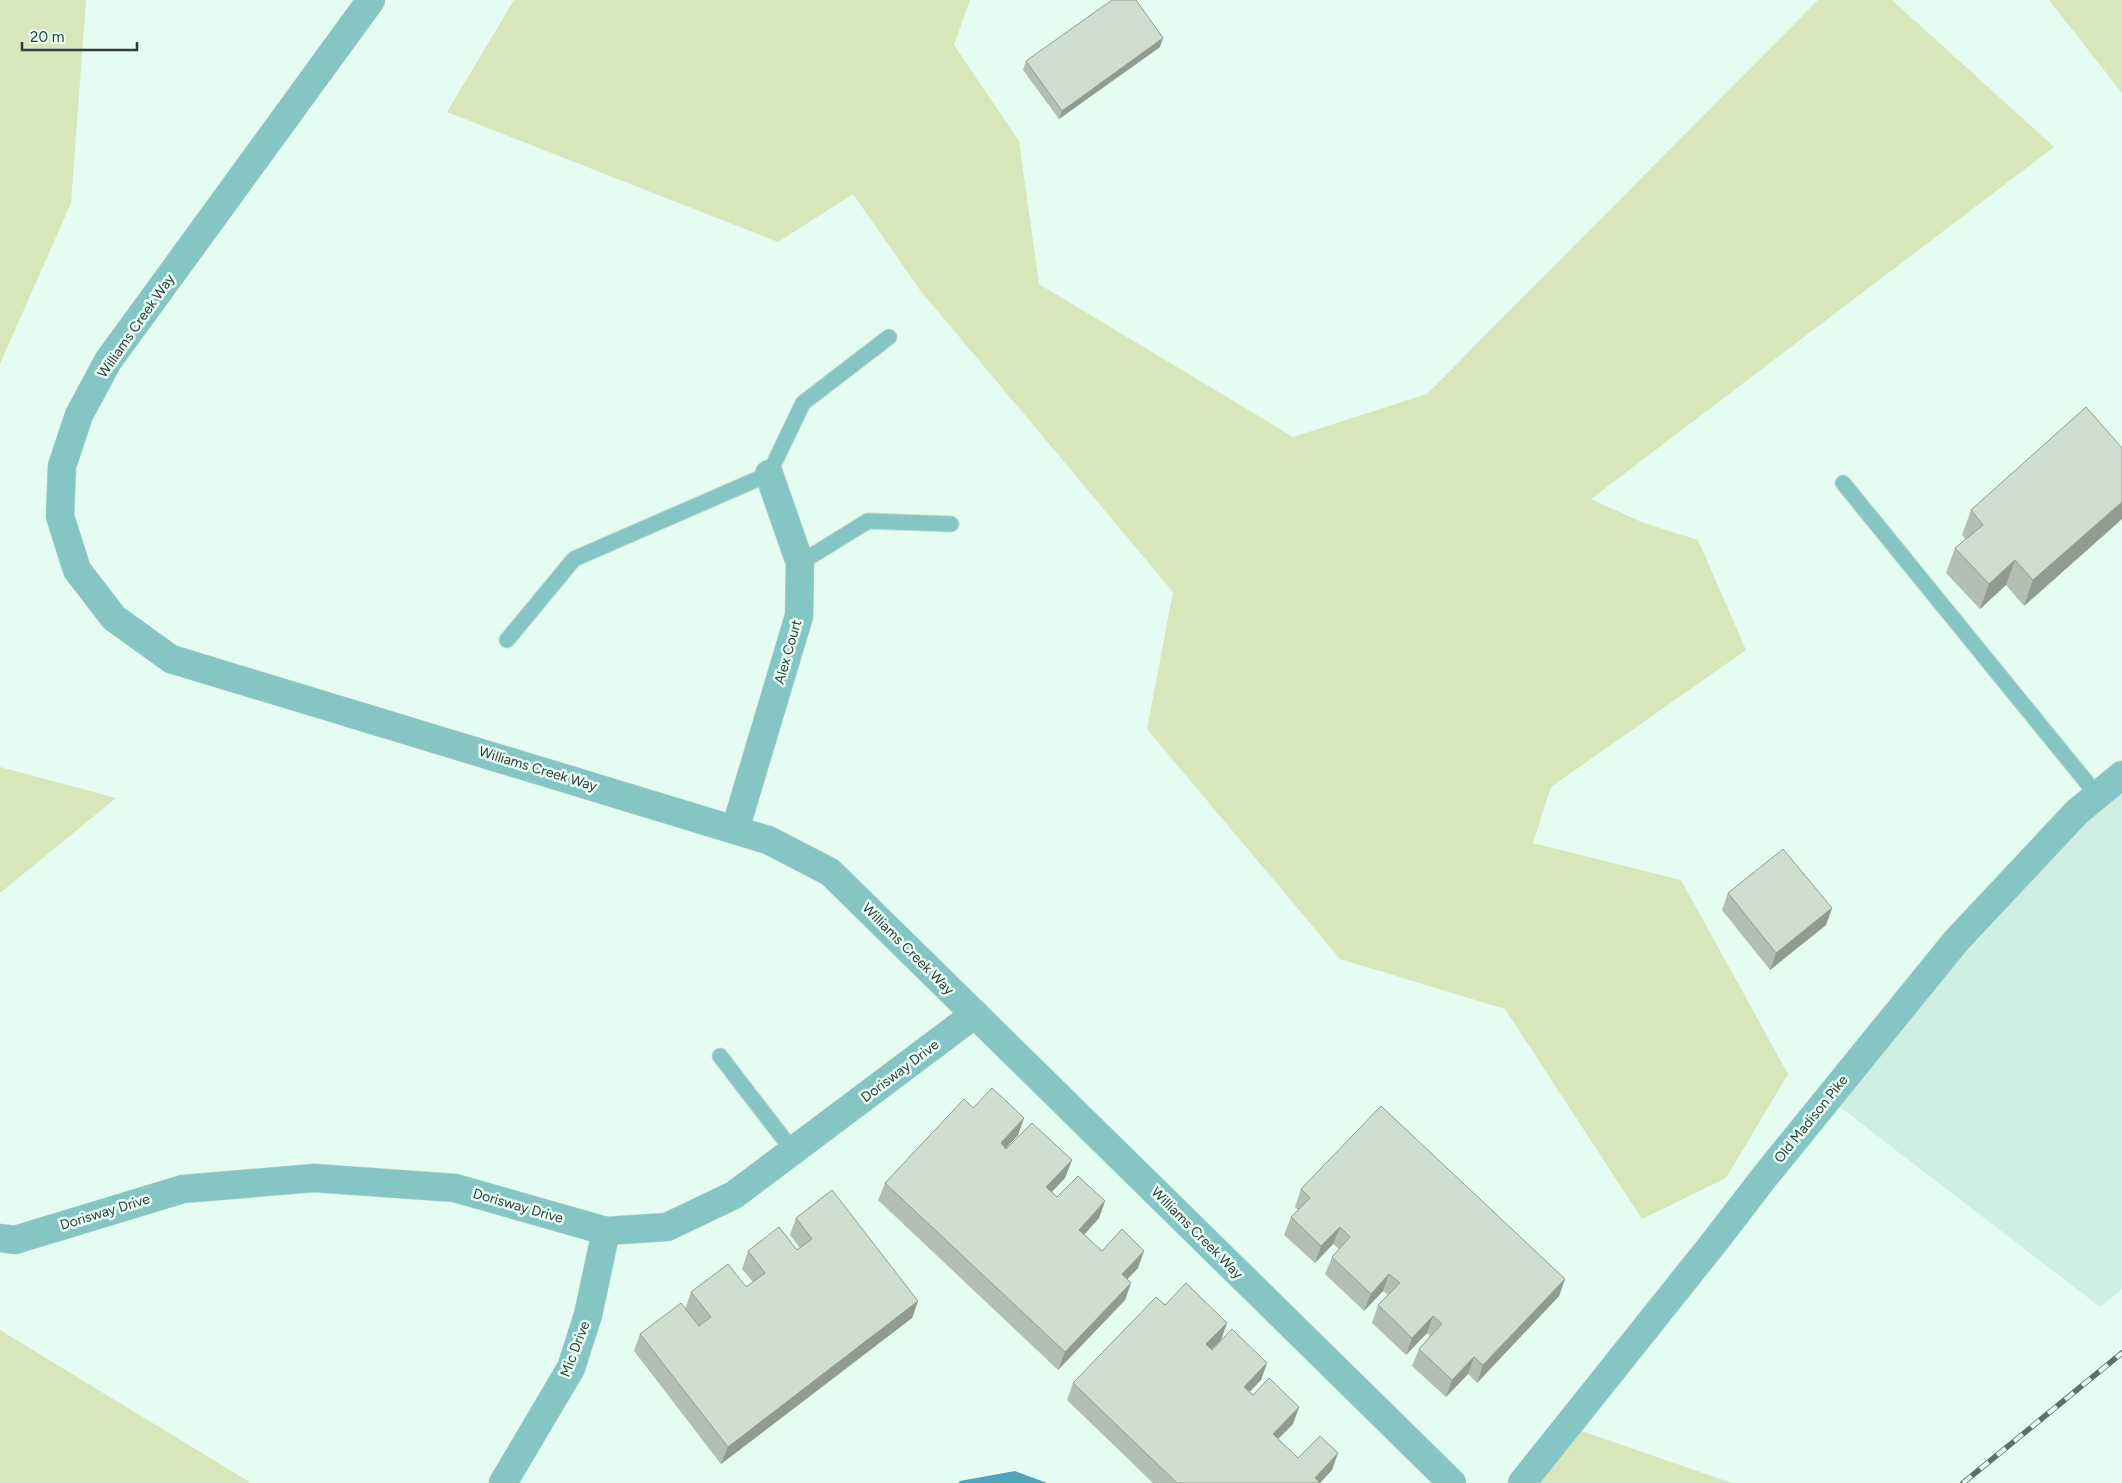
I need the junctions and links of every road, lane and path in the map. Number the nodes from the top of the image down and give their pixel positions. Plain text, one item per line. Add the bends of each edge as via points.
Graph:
1 (371, 0) edge
2 (889, 337) dead end
3 (769, 474) junction
4 (1842, 483) dead end
5 (951, 524) dead end
6 (800, 563) junction
7 (507, 640) dead end
8 (2122, 775) edge
9 (2097, 795) junction
10 (735, 830) junction
11 (975, 1014) junction
12 (720, 1056) dead end
13 (793, 1151) junction
14 (606, 1231) junction
15 (0, 1238) edge
16 (504, 1483) edge
17 (1452, 1483) edge
18 (1522, 1483) edge

1 - 10 street, Williams Creek Way via 108,361 79,416 62,466 60,516 77,570 114,618 171,659
2 - 3 lane via 803,403
3 - 6 street, Alex Court
3 - 7 lane via 574,559
4 - 9 lane
5 - 6 lane via 868,522
6 - 10 street, Alex Court via 799,616
8 - 9 street, Old Madison Pike
9 - 18 street, Old Madison Pike via 2076,812 1956,941 1766,1174
10 - 11 street, Williams Creek Way via 768,840 830,872
11 - 13 street, Dorisway Drive
11 - 17 street, Williams Creek Way
12 - 13 lane
13 - 14 street, Dorisway Drive via 734,1195 667,1227
14 - 15 street, Dorisway Drive via 455,1188 314,1178 183,1189 14,1240
14 - 16 street, Mic Drive via 588,1315 571,1368

